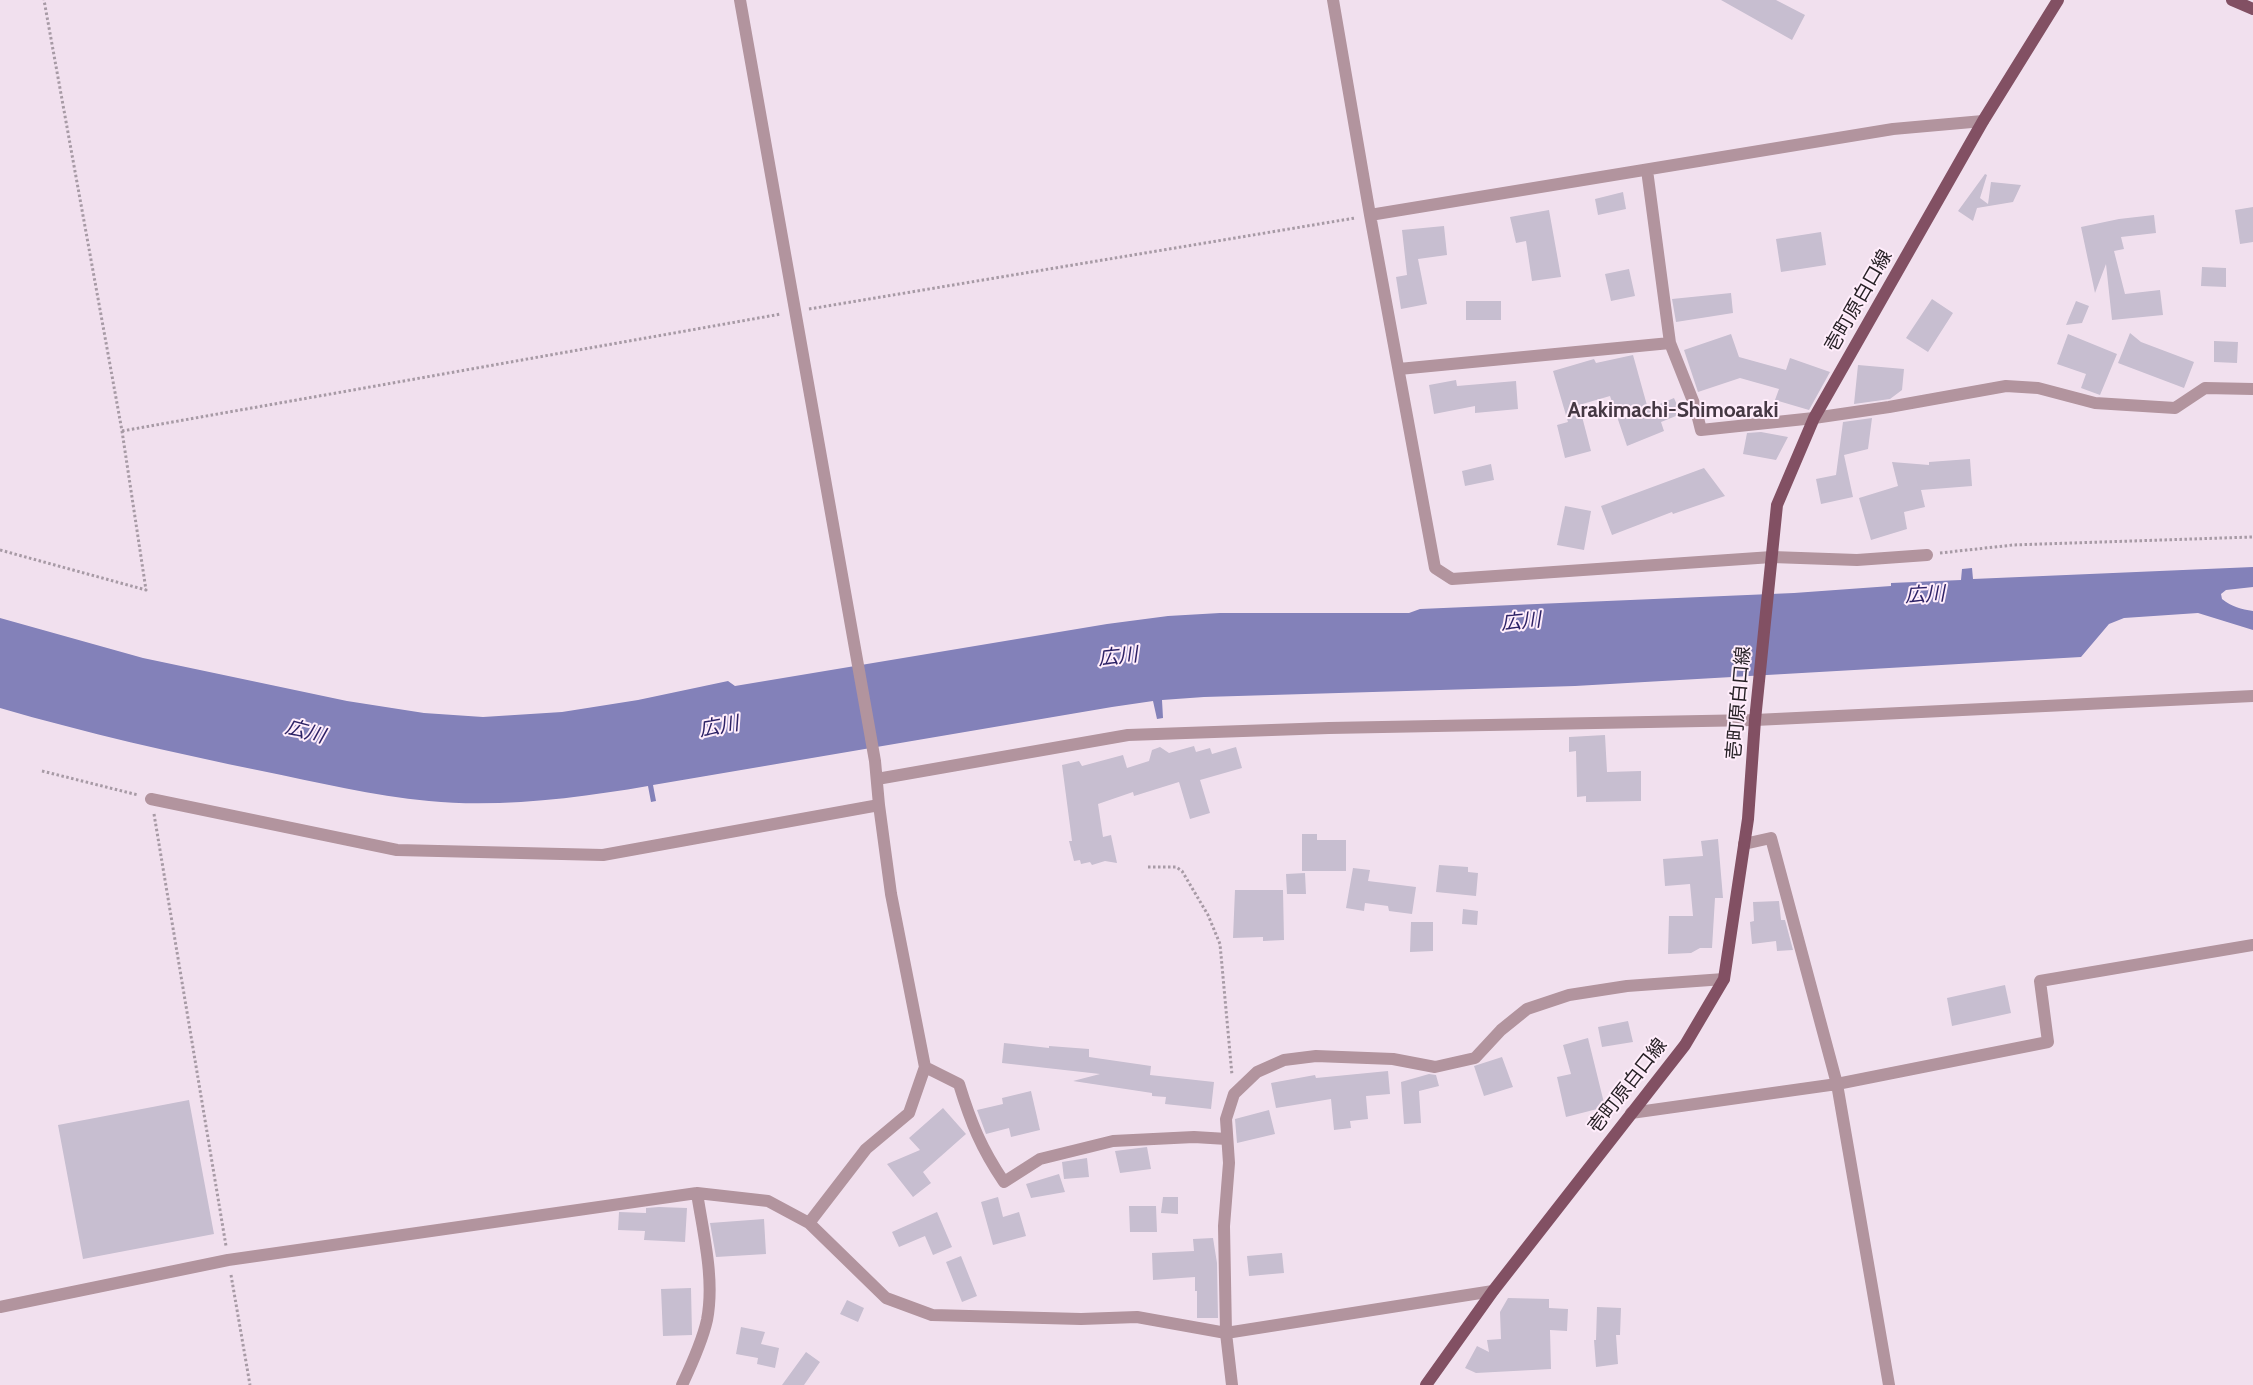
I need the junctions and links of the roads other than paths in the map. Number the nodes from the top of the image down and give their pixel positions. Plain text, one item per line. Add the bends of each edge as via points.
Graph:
1 (740, 0) edge
2 (1333, 0) edge
3 (2058, 0) edge
4 (2232, 0) edge
5 (2253, 9) edge
6 (1982, 121) junction
7 (1647, 170) junction
8 (1370, 215) junction
9 (1670, 344) junction
10 (1399, 369) junction
11 (2253, 389) edge
12 (1814, 418) junction
13 (1927, 554) road end
14 (1770, 563) junction
15 (2253, 696) edge
16 (1754, 720) junction
17 (877, 779) junction
18 (151, 799) road end
19 (879, 805) junction
20 (1744, 844) junction
21 (2253, 945) edge
22 (1724, 979) junction
23 (925, 1066) junction
24 (1837, 1084) junction
25 (1631, 1113) junction
26 (1227, 1139) junction
27 (697, 1192) junction
28 (809, 1223) junction
29 (1493, 1291) junction
30 (0, 1307) edge
31 (1226, 1333) junction
32 (682, 1385) edge
33 (1232, 1385) edge
34 (1426, 1385) edge
35 (1888, 1385) edge

1 - 17 street
2 - 8 street
3 - 6 main road, 壱町原白口線
4 - 5 main road
6 - 7 street via 1893,129
6 - 12 main road, 壱町原白口線
7 - 8 street
7 - 9 street
8 - 10 street
9 - 10 street
9 - 12 street via 1701,430
10 - 14 street via 1436,568 1452,579
11 - 12 street via 2205,388 2175,408 2096,403 2038,388 2006,386
12 - 14 main road, 壱町原白口線 via 1777,505
13 - 14 street
14 - 16 main road, 壱町原白口線
15 - 16 street
16 - 17 street via 1128,735
16 - 20 main road, 壱町原白口線
17 - 19 street
18 - 19 street via 397,850 603,855
19 - 23 street via 891,894
20 - 22 main road, 壱町原白口線
20 - 24 street via 1771,838
21 - 24 street via 2040,981 2048,1042
22 - 25 main road, 壱町原白口線 via 1685,1045
22 - 26 street via 1627,986 1569,995 1526,1009 1475,1058 1436,1067 1393,1059 1316,1056 1284,1060 1257,1072 1234,1094 1226,1118
23 - 26 street via 959,1084 973,1129 987,1158 1004,1182 1040,1159 1113,1142 1194,1137
23 - 28 street via 909,1112 866,1149
24 - 25 street
24 - 35 street
25 - 29 main road, 壱町原白口線
26 - 31 street via 1229,1164 1224,1226
27 - 28 street via 768,1201
27 - 30 street via 228,1260
27 - 32 street via 708,1264 707,1320
28 - 31 street via 886,1298 932,1316 1137,1317
29 - 31 street
29 - 34 main road, 壱町原白口線
31 - 33 street

